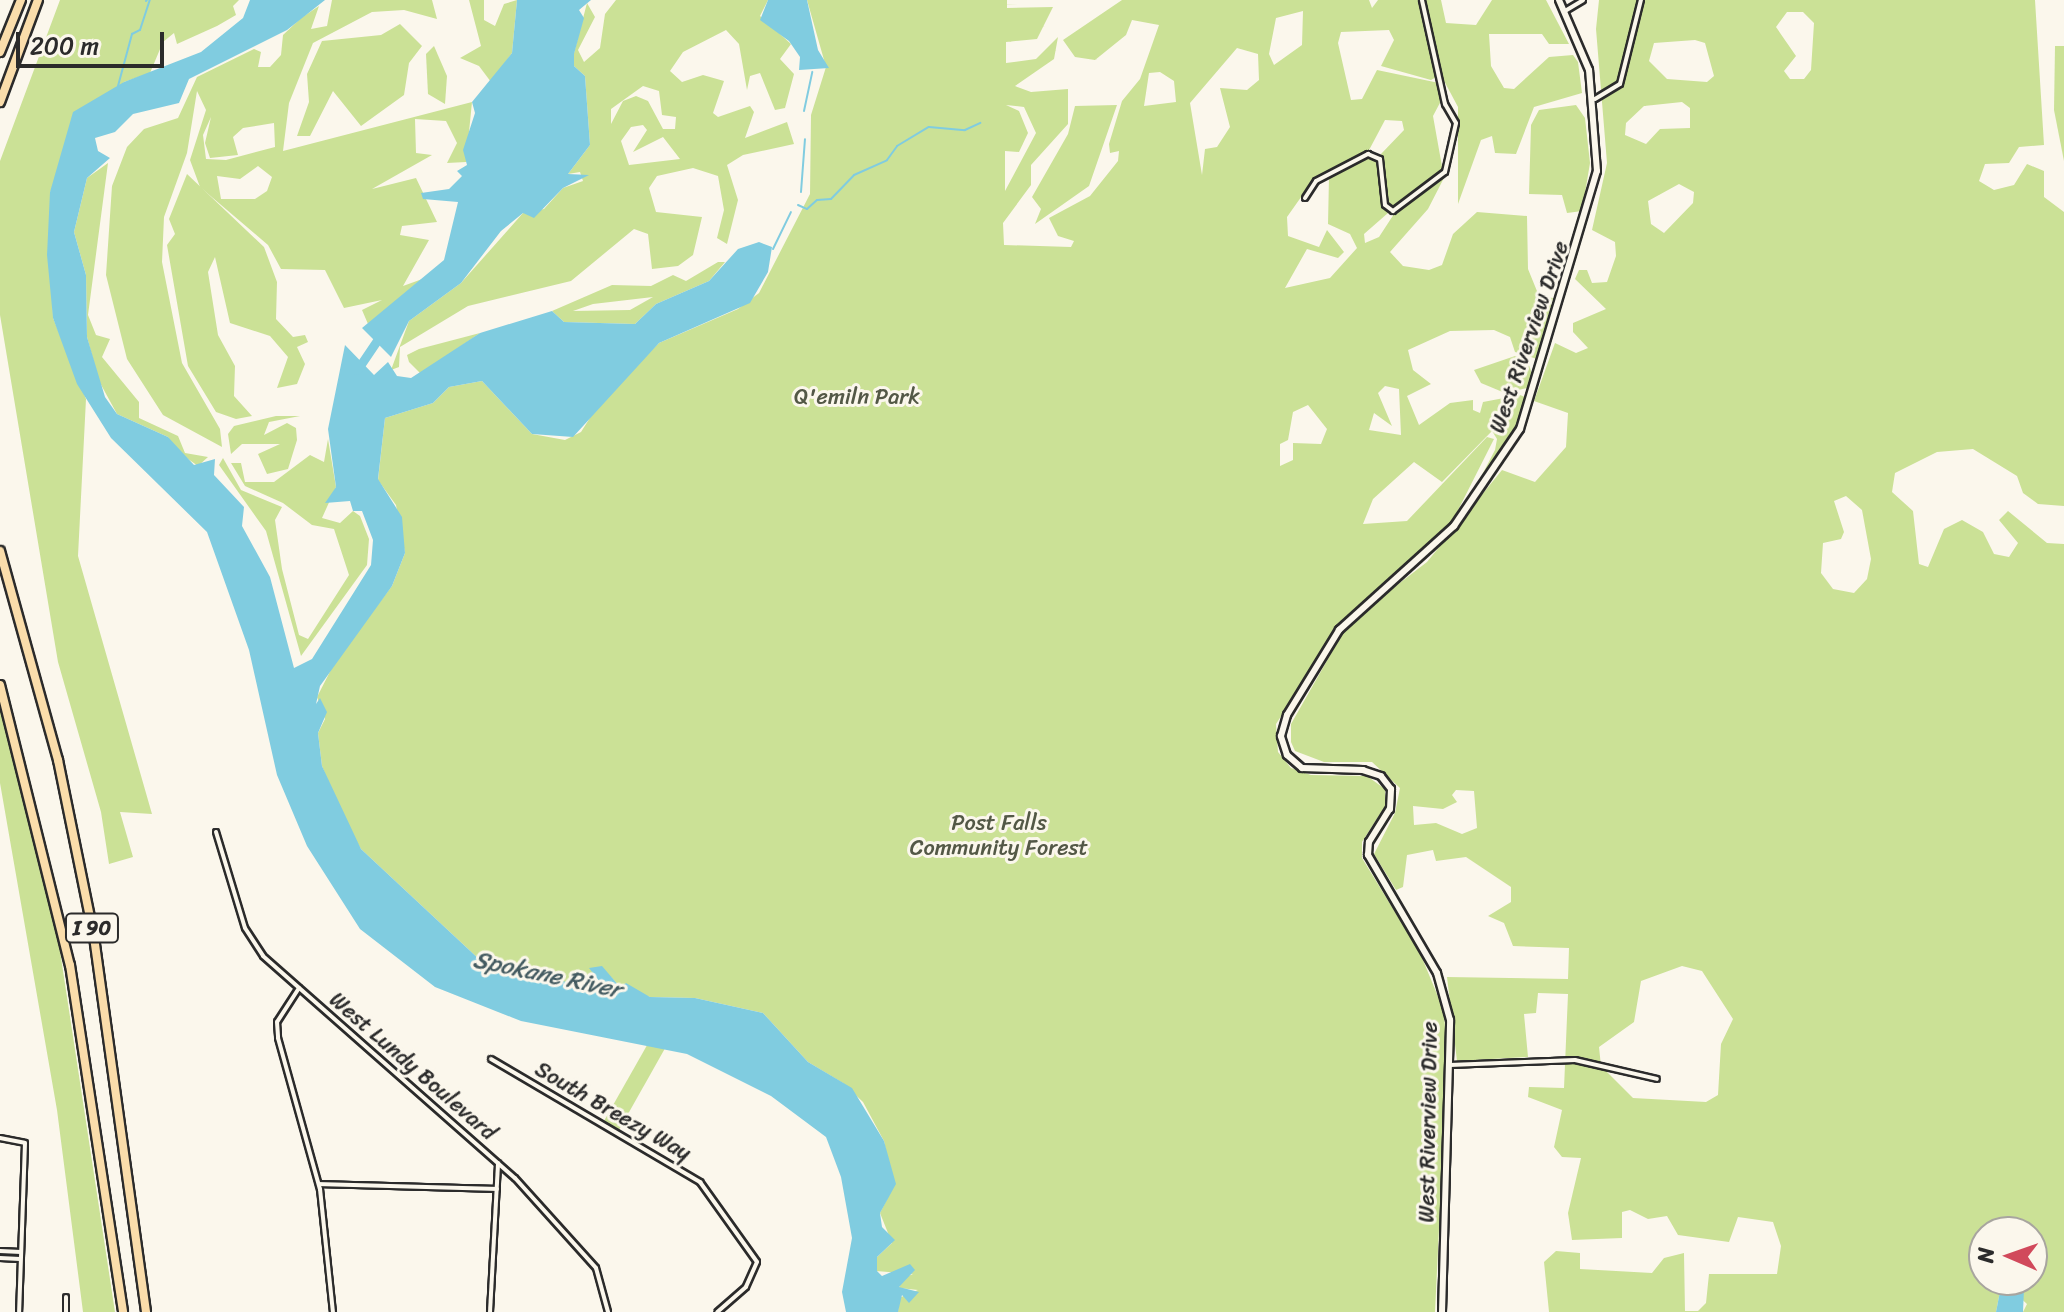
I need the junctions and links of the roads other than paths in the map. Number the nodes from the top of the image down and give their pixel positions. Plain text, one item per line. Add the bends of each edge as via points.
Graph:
1 (19, 0) edge
2 (40, 0) edge
3 (1422, 0) edge
4 (1559, 0) edge
5 (1583, 0) edge
6 (1641, 0) edge
7 (1565, 11) junction
8 (0, 50) edge
9 (1595, 99) junction
10 (0, 102) edge
11 (1305, 198) dead end
12 (0, 551) edge
13 (0, 685) edge
14 (216, 832) dead end
15 (299, 988) junction
16 (491, 1059) dead end
17 (1450, 1065) junction
18 (1657, 1079) dead end
19 (0, 1138) edge
20 (498, 1163) junction
21 (319, 1184) junction
22 (497, 1189) junction
23 (0, 1251) edge
24 (21, 1252) junction
25 (0, 1258) edge
26 (20, 1259) junction
27 (66, 1297) dead end
28 (19, 1312) edge
29 (66, 1312) edge
30 (123, 1312) edge
31 (146, 1312) edge
32 (333, 1312) edge
33 (490, 1312) edge
34 (608, 1312) edge
35 (717, 1312) edge
36 (1442, 1312) edge

1 - 8 highway
2 - 10 highway
3 - 11 street via 1445,104 1456,123 1445,172 1393,211 1385,205 1380,159 1368,154 1316,181
4 - 7 street, West Riverview Drive
5 - 7 street
6 - 9 street via 1620,84
7 - 9 street, West Riverview Drive
9 - 17 street, West Riverview Drive via 1594,192 1515,441 1437,545 1339,630 1282,726 1283,746 1302,768 1363,770 1389,784 1390,809 1369,842 1368,855 1443,987
12 - 31 highway, I 90 via 58,760 94,937
13 - 30 highway, I 90 via 70,965
14 - 15 street, West Lundy Boulevard via 253,944
15 - 20 street, West Lundy Boulevard
15 - 21 street via 277,1022 278,1038
16 - 35 street, South Breezy Way via 700,1182 757,1262 746,1287
17 - 18 street via 1575,1060
17 - 36 street, West Riverview Drive
19 - 24 street via 23,1141
20 - 22 street
20 - 34 street, West Lundy Boulevard via 596,1268
21 - 22 street
21 - 32 street
22 - 33 street
23 - 24 street
24 - 26 street
25 - 26 street
26 - 28 street
27 - 29 street

